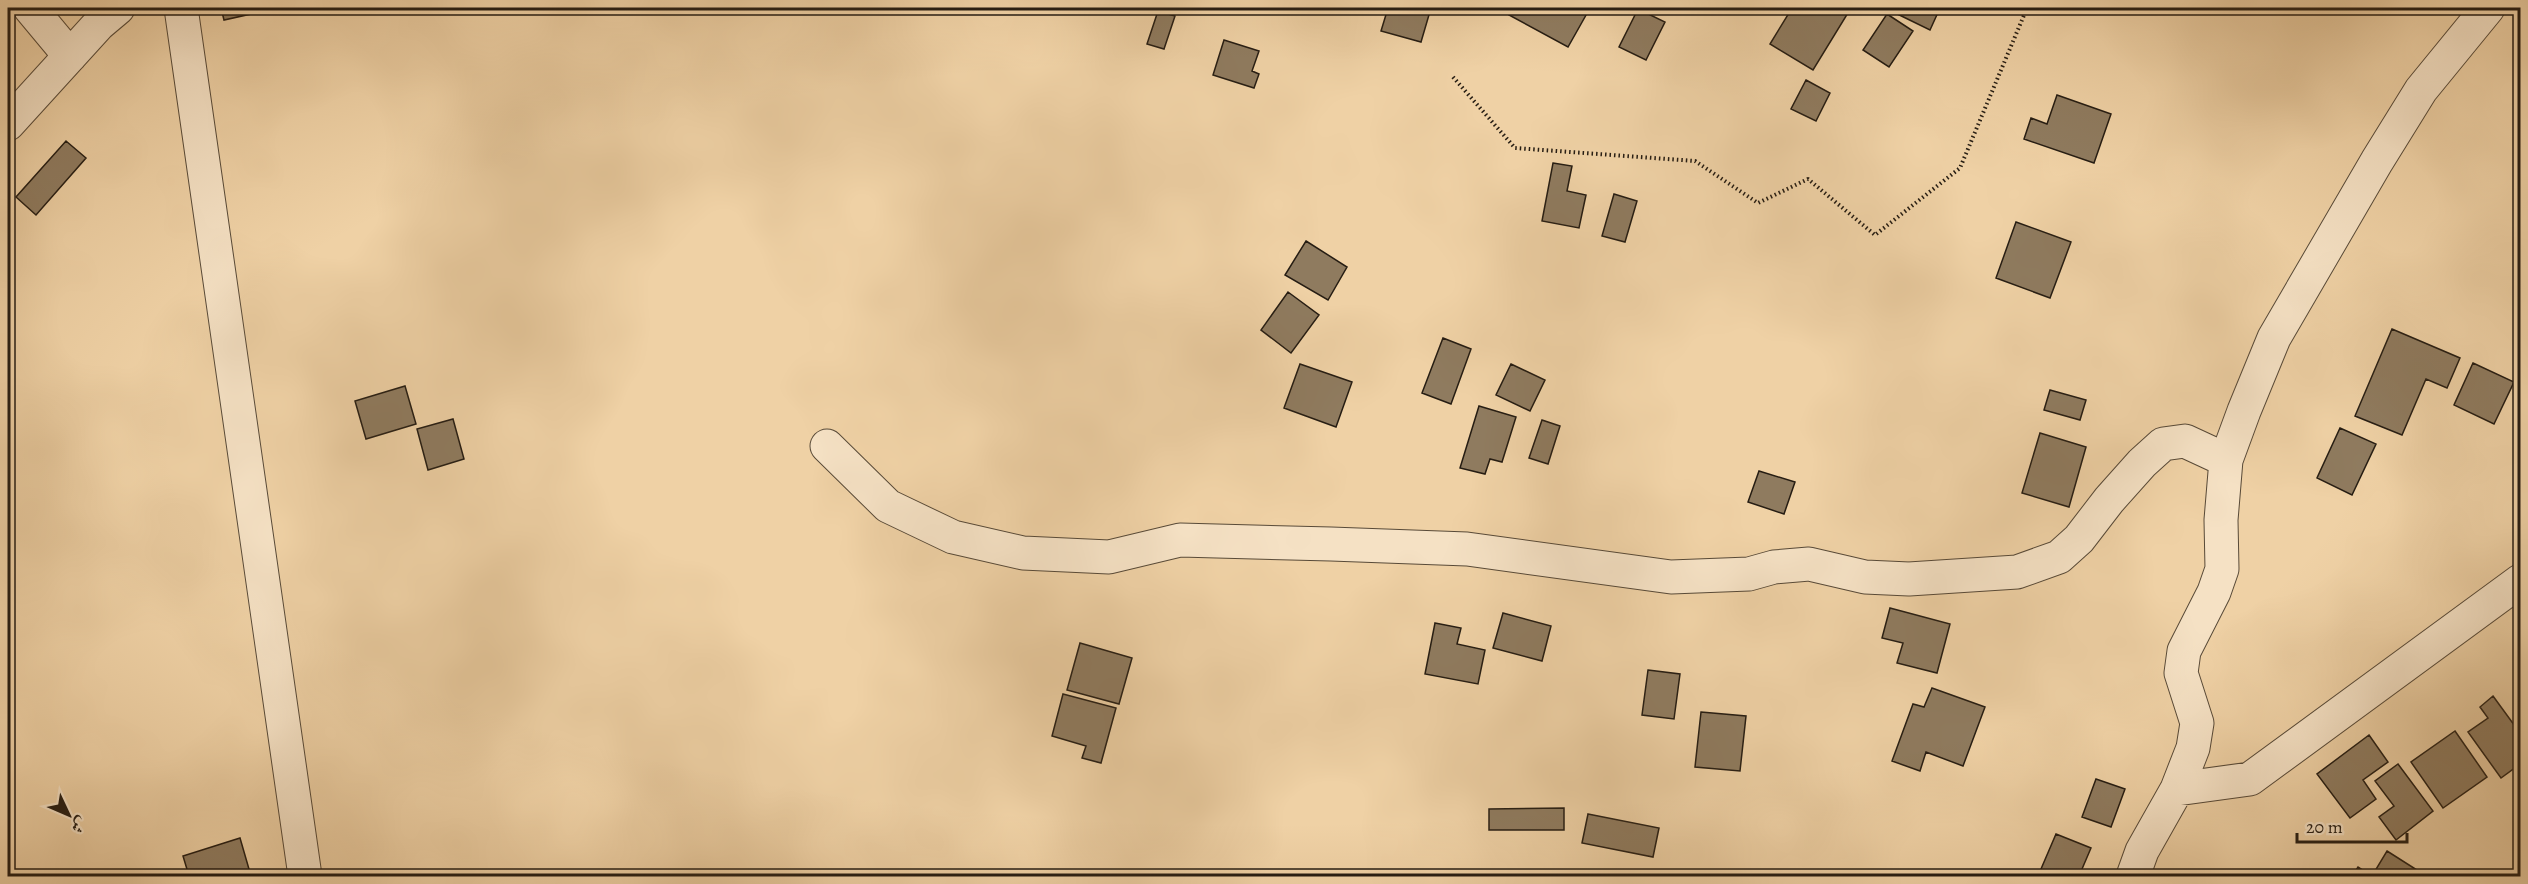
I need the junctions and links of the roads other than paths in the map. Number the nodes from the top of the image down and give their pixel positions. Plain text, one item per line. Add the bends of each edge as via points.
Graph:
1 (30, 8) edge
2 (118, 8) edge
3 (181, 8) edge
4 (2488, 8) edge
5 (70, 56) junction
6 (8, 124) edge
7 (826, 446) dead end
8 (2226, 460) junction
9 (2520, 581) edge
10 (2177, 789) junction
11 (305, 876) edge
12 (2133, 876) edge

1 - 5 street
2 - 5 street
3 - 11 street
4 - 8 street via 2421,90 2280,328
5 - 6 street
7 - 8 street via 888,506 953,537 1023,553 1109,557 1180,540 1467,549 1671,577 1749,574 1809,564 1865,577 1909,579 2018,572 2059,557 2163,444 2185,441
8 - 10 street via 2222,569 2182,662 2184,688 2197,723 2193,748
9 - 10 street via 2250,779
10 - 12 street via 2142,851

